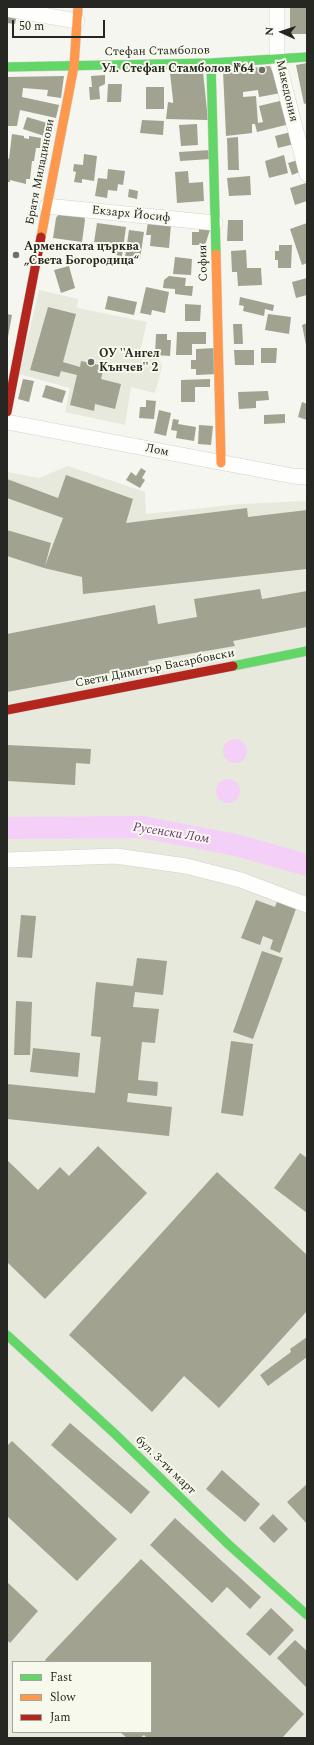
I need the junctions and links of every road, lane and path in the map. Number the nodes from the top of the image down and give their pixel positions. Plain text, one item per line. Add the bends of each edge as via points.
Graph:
1 (277, 7) edge
2 (7, 9) edge
3 (77, 14) edge
4 (307, 57) edge
5 (277, 58) junction
6 (211, 63) junction
7 (74, 66) junction
8 (7, 67) edge
9 (307, 174) edge
10 (47, 206) junction
11 (215, 223) junction
12 (7, 412) edge
13 (7, 422) edge
14 (221, 463) junction
15 (307, 477) edge
16 (307, 651) edge
17 (7, 710) edge
18 (7, 860) edge
19 (307, 905) edge
20 (7, 1335) edge
21 (307, 1615) edge

1 - 5 street, Македония
2 - 3 street
3 - 7 street, Братя Миладинови
4 - 5 street, Стефан Стамболов
5 - 6 street, Стефан Стамболов
5 - 9 street, Македония
6 - 7 street, Стефан Стамболов
6 - 11 street, София
7 - 8 street, Стефан Стамболов
7 - 10 street, Братя Миладинови
10 - 11 street, Екзарх Йосиф
10 - 12 street, Братя Миладинови
11 - 14 street, София
13 - 14 street, Лом
14 - 15 street, Лом
16 - 17 street, Свети Димитър Басарбовски
18 - 19 street via 116,856 186,866 241,880
20 - 21 street, бул. 3-ти март

